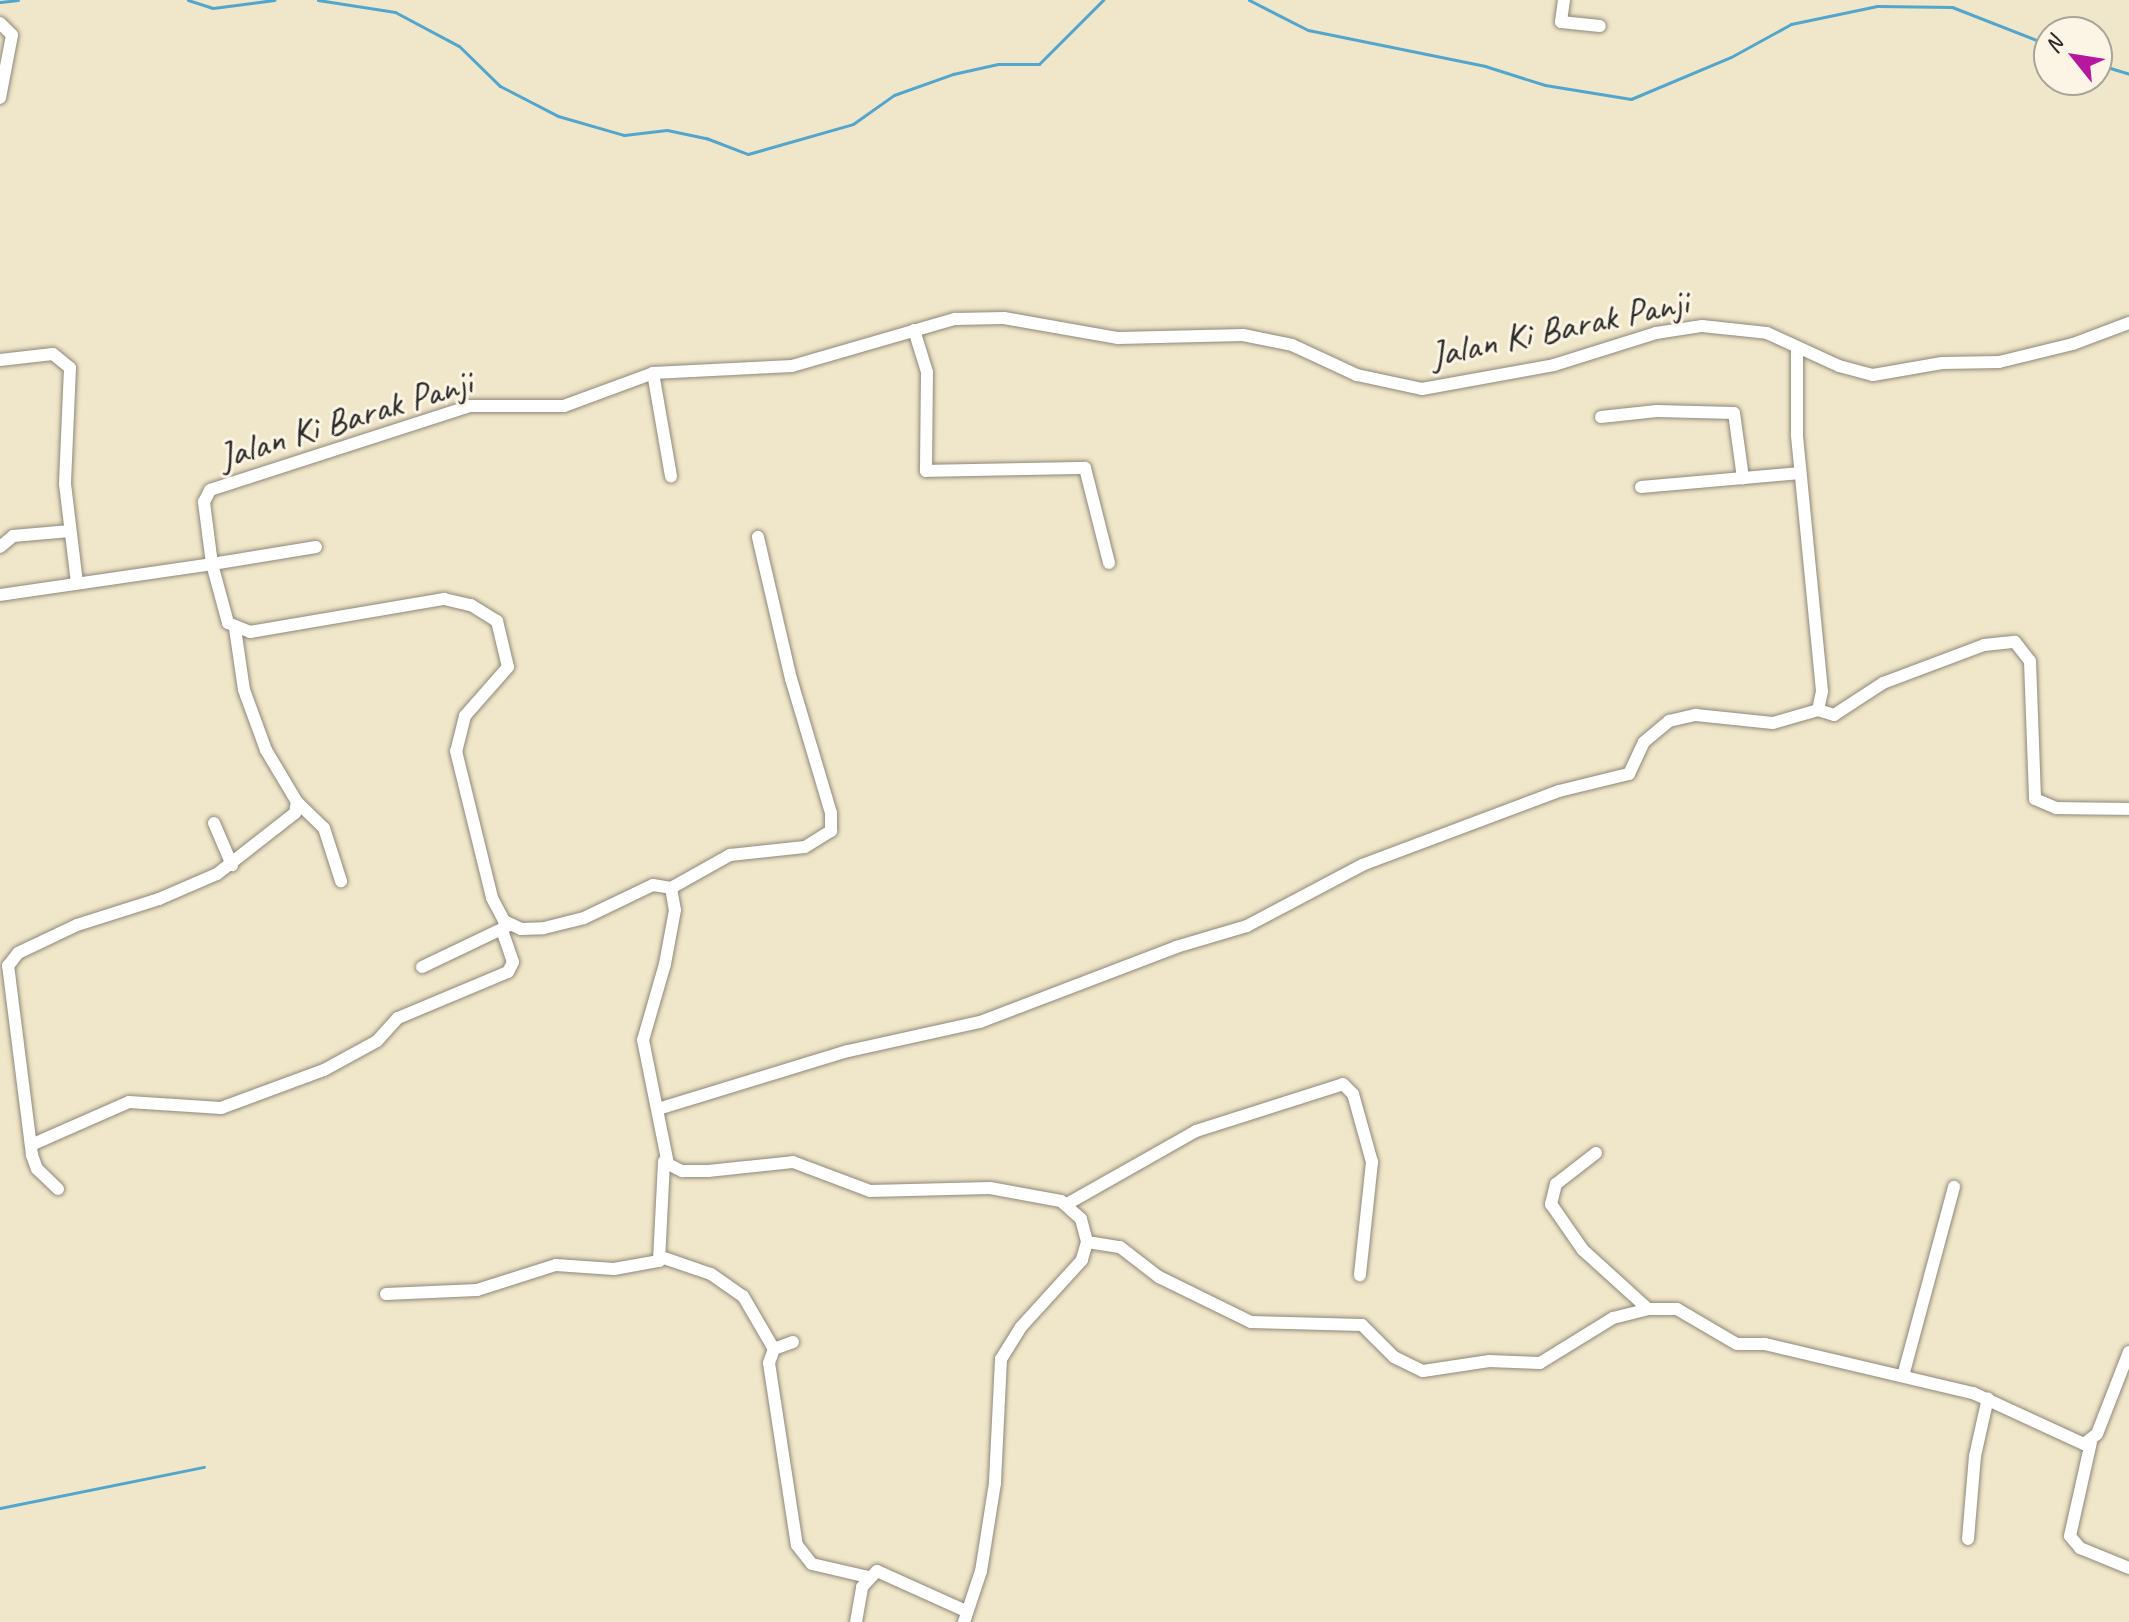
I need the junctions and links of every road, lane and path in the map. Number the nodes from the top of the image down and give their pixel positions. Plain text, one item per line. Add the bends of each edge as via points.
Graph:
1 (1564, 0) edge
2 (0, 23) edge
3 (1600, 26) dead end
4 (0, 98) edge
5 (2129, 323) edge
6 (914, 330) junction
7 (1797, 347) junction
8 (0, 360) edge
9 (653, 373) junction
10 (1601, 417) dead end
11 (1800, 473) junction
12 (671, 476) dead end
13 (1743, 478) junction
14 (1641, 487) dead end
15 (70, 531) junction
16 (758, 537) dead end
17 (0, 547) edge
18 (316, 547) dead end
19 (1109, 563) dead end
20 (212, 564) junction
21 (77, 583) junction
22 (0, 595) edge
23 (235, 628) junction
24 (1818, 710) junction
25 (297, 802) junction
26 (2129, 809) edge
27 (214, 823) dead end
28 (232, 865) junction
29 (341, 881) dead end
30 (671, 888) junction
31 (506, 928) junction
32 (422, 967) dead end
33 (658, 1109) junction
34 (31, 1145) junction
35 (1596, 1153) dead end
36 (664, 1161) junction
37 (1954, 1187) dead end
38 (58, 1189) dead end
39 (1067, 1204) junction
40 (1087, 1242) junction
41 (661, 1257) junction
42 (1360, 1275) dead end
43 (386, 1294) dead end
44 (1648, 1309) junction
45 (793, 1342) dead end
46 (774, 1349) junction
47 (2129, 1352) edge
48 (1903, 1376) junction
49 (1988, 1398) junction
50 (2091, 1442) junction
51 (1968, 1539) dead end
52 (2129, 1568) edge
53 (868, 1577) junction
54 (965, 1617) edge
55 (856, 1622) edge

1 - 3 street via 1561,22
2 - 4 street via 12,35
5 - 7 street, Jalan Ki Barak Panji via 2007,360 1942,363 1897,374 1839,366
6 - 7 street, Jalan Ki Barak Panji via 974,316 1118,338 1243,335 1292,345 1357,375 1422,389 1554,365 1681,328 1751,330
6 - 9 street, Jalan Ki Barak Panji via 792,366
6 - 19 street via 927,372 926,471 1085,468
7 - 11 street
8 - 15 street via 53,354 70,368 65,464
9 - 12 street
9 - 20 street, Jalan Ki Barak Panji via 564,406 470,406 210,490 204,502
10 - 13 street via 1657,411 1734,413
11 - 13 street
11 - 24 street via 1822,691
13 - 14 street
15 - 17 street via 13,536
15 - 21 street
16 - 30 street via 791,679 831,813 831,831 805,847 730,855
18 - 20 street
20 - 21 street
20 - 23 street, Jalan Ki Barak Panji via 222,614
21 - 22 street
23 - 25 street via 237,665 253,715 266,750
23 - 31 street via 250,632 444,599 471,605 497,621 508,667 465,716 456,751 492,898
24 - 26 street via 1834,715 1883,683 1984,645 2015,642 2030,661 2035,799 2056,808
24 - 33 street via 1773,723 1696,715 1669,721 1644,742 1629,774 1559,791 1362,865 1247,926 1176,947 980,1022 848,1051
25 - 28 street via 295,813
25 - 29 street via 324,828
27 - 28 street
28 - 34 street via 159,899 77,925 10,960
30 - 31 street via 653,885 564,924
30 - 33 street via 675,910 643,1040
31 - 32 street
31 - 34 street via 513,962 508,972 398,1018 377,1041 324,1070 221,1108 129,1102
33 - 36 street
34 - 38 street via 37,1169
35 - 44 street via 1556,1184 1551,1204 1583,1250
36 - 39 street via 682,1171 793,1162 870,1191 990,1188
36 - 41 street
37 - 48 street
39 - 40 street via 1081,1219
39 - 42 street via 1205,1128 1275,1110 1343,1084 1353,1094 1372,1162
40 - 44 street via 1120,1247 1159,1277 1251,1322 1362,1325 1394,1357 1423,1371 1489,1361 1546,1361 1595,1326
40 - 54 street via 1075,1271 1004,1351 993,1499 981,1571
41 - 43 street via 627,1268 556,1265 477,1290
41 - 46 street via 711,1274 743,1296
44 - 48 street via 1685,1311 1737,1344 1765,1344
45 - 46 street
46 - 53 street via 769,1363 801,1553 812,1564
47 - 50 street
48 - 49 street
49 - 50 street via 2074,1442
49 - 51 street via 1975,1456
50 - 52 street via 2070,1536 2080,1548
53 - 54 street via 877,1571
53 - 55 street

